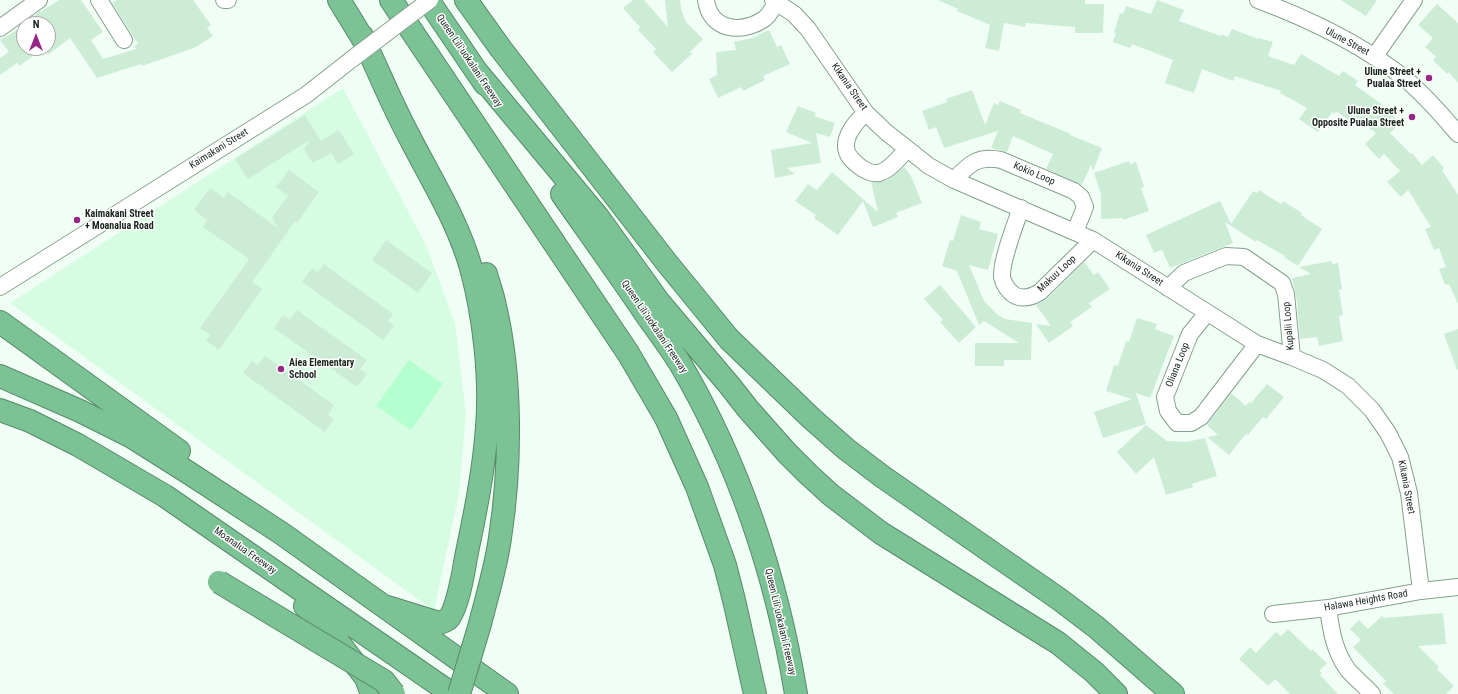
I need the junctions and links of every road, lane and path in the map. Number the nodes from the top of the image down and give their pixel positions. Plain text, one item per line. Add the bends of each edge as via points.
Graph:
1 (39, 0) edge
2 (100, 0) edge
3 (224, 0) edge
4 (228, 0) edge
5 (340, 0) edge
6 (391, 0) edge
7 (429, 0) edge
8 (466, 0) edge
9 (706, 0) edge
10 (1258, 0) edge
11 (1414, 0) edge
12 (775, 1) edge
13 (0, 28) edge
14 (362, 36) junction
15 (124, 40) dead end
16 (1374, 57) junction
17 (477, 72) junction
18 (866, 112) junction
19 (1458, 134) edge
20 (907, 149) junction
21 (954, 180) junction
22 (1020, 208) junction
23 (1075, 232) junction
24 (1093, 240) junction
25 (0, 287) edge
26 (1168, 288) junction
27 (1207, 313) junction
28 (0, 322) edge
29 (1257, 344) junction
30 (1292, 357) junction
31 (0, 376) edge
32 (0, 410) edge
33 (0, 414) edge
34 (30, 421) junction
35 (281, 533) junction
36 (256, 560) junction
37 (219, 582) dead end
38 (1458, 587) edge
39 (1420, 591) junction
40 (734, 600) junction
41 (384, 606) junction
42 (1328, 608) junction
43 (1273, 614) dead end
44 (1131, 659) junction
45 (372, 694) edge
46 (394, 694) edge
47 (452, 694) edge
48 (459, 694) edge
49 (507, 694) edge
50 (742, 694) edge
51 (755, 694) edge
52 (796, 694) edge
53 (1116, 694) edge
54 (1166, 694) edge
55 (1173, 694) edge
56 (1372, 694) edge

1 - 13 street
2 - 15 street
3 - 4 street
5 - 14 highway
6 - 40 highway via 628,353 650,390 666,418 697,487
7 - 17 highway, Queen Liliʻuokalani Freeway
7 - 25 street, Kaimakani Street, bridge via 306,95
8 - 44 highway via 505,55 729,339 810,418 846,449 883,478 1059,599 1096,627
9 - 12 street via 706,7 713,18 724,26 737,29 751,27 766,18
10 - 16 street, Ulune Street via 1301,17
11 - 16 street
12 - 18 street, Kikania Street via 794,14 808,29
14 - 41 highway via 461,240 471,268 479,305 487,378 487,426 482,470 464,569 452,612 444,622 439,623
14 - 48 highway, bridge via 445,174 473,234 495,306 504,354 508,414 507,477 500,540 480,624
16 - 19 street, Ulune Street via 1408,82
17 - 52 highway, Queen Liliʻuokalani Freeway via 680,364 704,407 742,494 764,557 783,626
17 - 53 highway via 598,217 660,302 748,409 808,474 881,533 1058,644 1094,672
18 - 20 street, Kikania Street
18 - 20 street via 856,122 847,140 846,151 851,160 866,171 878,173 888,168
20 - 21 street, Kikania Street via 929,166
21 - 22 street, Kikania Street
21 - 23 street, Kokio Loop via 966,167 989,157 1074,191 1082,197 1085,206
22 - 23 street, Kikania Street
22 - 24 street, Makuu Loop via 1003,265 1002,278 1006,288 1021,298 1040,292
23 - 24 street, Kikania Street
24 - 26 street, Kikania Street
26 - 27 street, Kikania Street
26 - 30 street, Kupalii Loop via 1184,273 1226,256 1244,257 1282,283 1286,294
27 - 29 street, Kikania Street
27 - 29 street, Oliana Loop via 1190,334 1165,397 1168,411 1177,422 1190,423 1201,417
28 - 35 highway via 196,463
29 - 30 street, Kikania Street
30 - 39 street, Kikania Street via 1323,370 1348,386 1372,410 1388,433 1400,457 1409,493
31 - 35 highway via 132,437
32 - 34 highway
33 - 34 highway
34 - 36 highway, Moanalua Freeway via 78,445 165,496
35 - 41 highway
36 - 45 highway via 323,622 366,678
36 - 47 highway, Moanalua Freeway
37 - 46 highway, bridge via 384,681
38 - 39 street, Halawa Heights Road
39 - 42 street, Halawa Heights Road
40 - 50 highway
40 - 51 highway
41 - 49 highway
42 - 43 street, Halawa Heights Road
42 - 56 street via 1332,637 1338,652 1348,670
44 - 54 highway
44 - 55 highway

